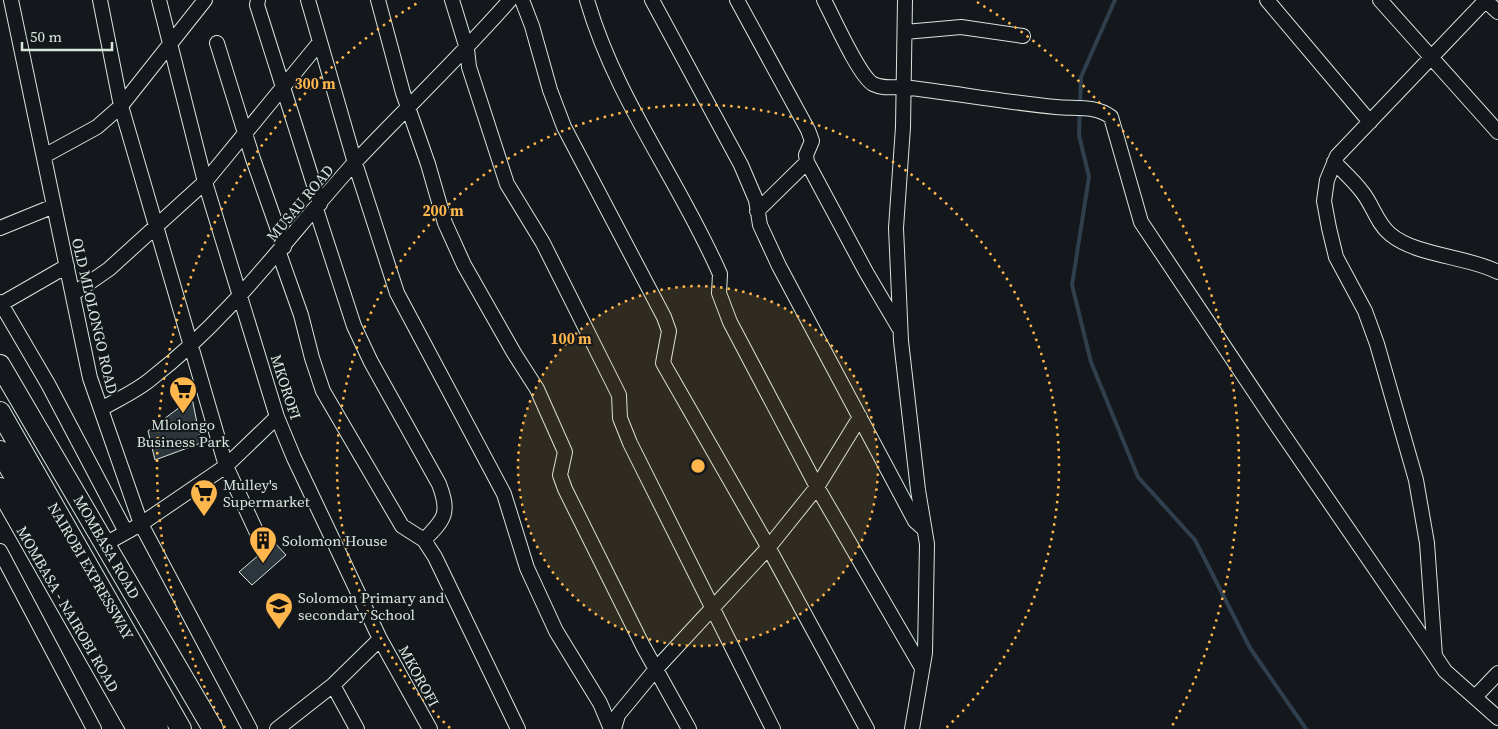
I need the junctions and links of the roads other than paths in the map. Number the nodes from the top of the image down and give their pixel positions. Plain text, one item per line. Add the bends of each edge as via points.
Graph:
1 (12, 0) edge
2 (100, 0) edge
3 (159, 0) edge
4 (205, 0) edge
5 (258, 0) edge
6 (308, 0) edge
7 (378, 0) edge
8 (452, 0) edge
9 (510, 0) edge
10 (522, 0) edge
11 (587, 0) edge
12 (652, 0) edge
13 (738, 0) edge
14 (824, 0) edge
15 (905, 0) edge
16 (1267, 0) edge
17 (1380, 0) edge
18 (1486, 0) edge
19 (1498, 12) edge
20 (905, 32) junction
21 (1023, 36) dead end
22 (320, 42) junction
23 (171, 43) junction
24 (217, 43) dead end
25 (467, 49) junction
26 (1431, 57) junction
27 (283, 85) junction
28 (903, 87) junction
29 (122, 106) junction
30 (408, 107) junction
31 (1370, 122) junction
32 (244, 132) junction
33 (1498, 132) edge
34 (44, 156) junction
35 (807, 162) junction
36 (1334, 162) junction
37 (355, 163) junction
38 (205, 182) junction
39 (54, 206) junction
40 (318, 206) junction
41 (757, 212) junction
42 (157, 226) junction
43 (0, 228) edge
44 (282, 250) junction
45 (67, 266) junction
46 (1498, 272) edge
47 (73, 294) junction
48 (238, 295) junction
49 (0, 303) edge
50 (900, 330) junction
51 (191, 346) junction
52 (0, 365) edge
53 (101, 410) junction
54 (0, 412) edge
55 (277, 417) junction
56 (860, 417) junction
57 (0, 451) edge
58 (226, 466) junction
59 (817, 487) junction
60 (0, 488) edge
61 (141, 524) junction
62 (924, 529) junction
63 (126, 532) junction
64 (257, 533) dead end
65 (424, 540) junction
66 (105, 544) junction
67 (768, 548) junction
68 (0, 550) edge
69 (712, 610) junction
70 (380, 639) junction
71 (1435, 656) junction
72 (922, 668) junction
73 (656, 669) junction
74 (1498, 672) edge
75 (333, 685) junction
76 (1475, 697) junction
77 (1498, 718) edge
78 (94, 729) edge
79 (137, 729) edge
80 (158, 729) edge
81 (181, 729) edge
82 (213, 729) edge
83 (250, 729) edge
84 (277, 729) edge
85 (357, 729) edge
86 (430, 729) edge
87 (518, 729) edge
88 (613, 729) edge
89 (689, 729) edge
90 (772, 729) edge
91 (867, 729) edge
92 (912, 729) edge

1 - 34 street, OLD MLOLONGO ROAD
2 - 29 street
3 - 23 street, MKOROFI
4 - 23 street
5 - 27 street
6 - 22 street
7 - 30 street
8 - 25 street
9 - 25 street, MUSAU ROAD
10 - 67 street via 564,127 664,317 669,331 663,363
11 - 59 street via 614,72 638,122 718,268 719,293 730,322
12 - 41 street via 741,165 756,200
13 - 35 street via 808,130 812,141 806,155
14 - 28 street via 870,82 881,87
15 - 20 street
16 - 31 street
17 - 26 street
18 - 19 street
18 - 26 street
20 - 21 street via 961,27
20 - 28 street
22 - 27 street
22 - 37 street
23 - 29 street
23 - 38 street, MKOROFI
24 - 32 street
25 - 30 street, MUSAU ROAD
25 - 69 street via 507,184 543,243 618,394 620,418 630,443
26 - 31 street
26 - 33 street
27 - 32 street
27 - 40 street
28 - 50 street via 896,228
28 - 71 street via 1056,107 1090,108 1104,111 1111,117 1140,222
29 - 34 street via 97,127
29 - 42 street
30 - 37 street, MUSAU ROAD
30 - 73 street via 445,223 464,265 537,389 565,452 560,475 565,489
31 - 36 street
32 - 38 street
32 - 44 street
34 - 39 street, OLD MLOLONGO ROAD
35 - 41 street
35 - 50 street
36 - 46 street via 1363,193 1376,218 1390,234 1406,244
36 - 71 street via 1324,201 1329,228 1336,257 1365,311 1377,344 1416,480 1426,543
37 - 40 street, MUSAU ROAD
37 - 88 street via 397,293 504,494 527,568 556,631
38 - 42 street
38 - 48 street, MKOROFI
39 - 43 street
39 - 45 street, OLD MLOLONGO ROAD
40 - 44 street, MUSAU ROAD
40 - 65 street via 354,326 444,498 446,511 441,523
41 - 56 street via 778,266
42 - 47 street via 109,269
42 - 51 street
44 - 48 street, MUSAU ROAD
44 - 65 street via 323,391 402,526
45 - 47 street, OLD MLOLONGO ROAD
45 - 49 street
47 - 53 street, OLD MLOLONGO ROAD via 90,378
48 - 51 street, MUSAU ROAD
48 - 55 street, MKOROFI
49 - 63 street via 48,384
50 - 62 street via 908,420
51 - 53 street, MUSAU ROAD via 151,380
51 - 58 street
52 - 66 highway, MOMBASA ROAD
53 - 61 street, OLD MLOLONGO ROAD
54 - 81 highway, NAIROBI EXPRESSWAY
55 - 58 street
55 - 70 street, MKOROFI
56 - 59 street
56 - 62 street via 915,521
57 - 80 highway, NAIROBI EXPRESSWAY
58 - 61 street
58 - 64 street
59 - 67 street
59 - 72 street
60 - 79 highway, MOMBASA - NAIROBI ROAD
61 - 63 street
61 - 83 street, OLD MLOLONGO ROAD
62 - 72 street via 927,544
63 - 66 street
65 - 87 street
66 - 82 highway, MOMBASA ROAD
67 - 69 street
67 - 91 street
68 - 78 street
69 - 73 street
69 - 90 street
70 - 75 street, MKOROFI
70 - 86 street, MKOROFI
71 - 76 street via 1445,670
72 - 92 street
73 - 88 street via 618,715
73 - 89 street
74 - 76 street
75 - 84 street, MKOROFI
75 - 85 street
76 - 77 street

